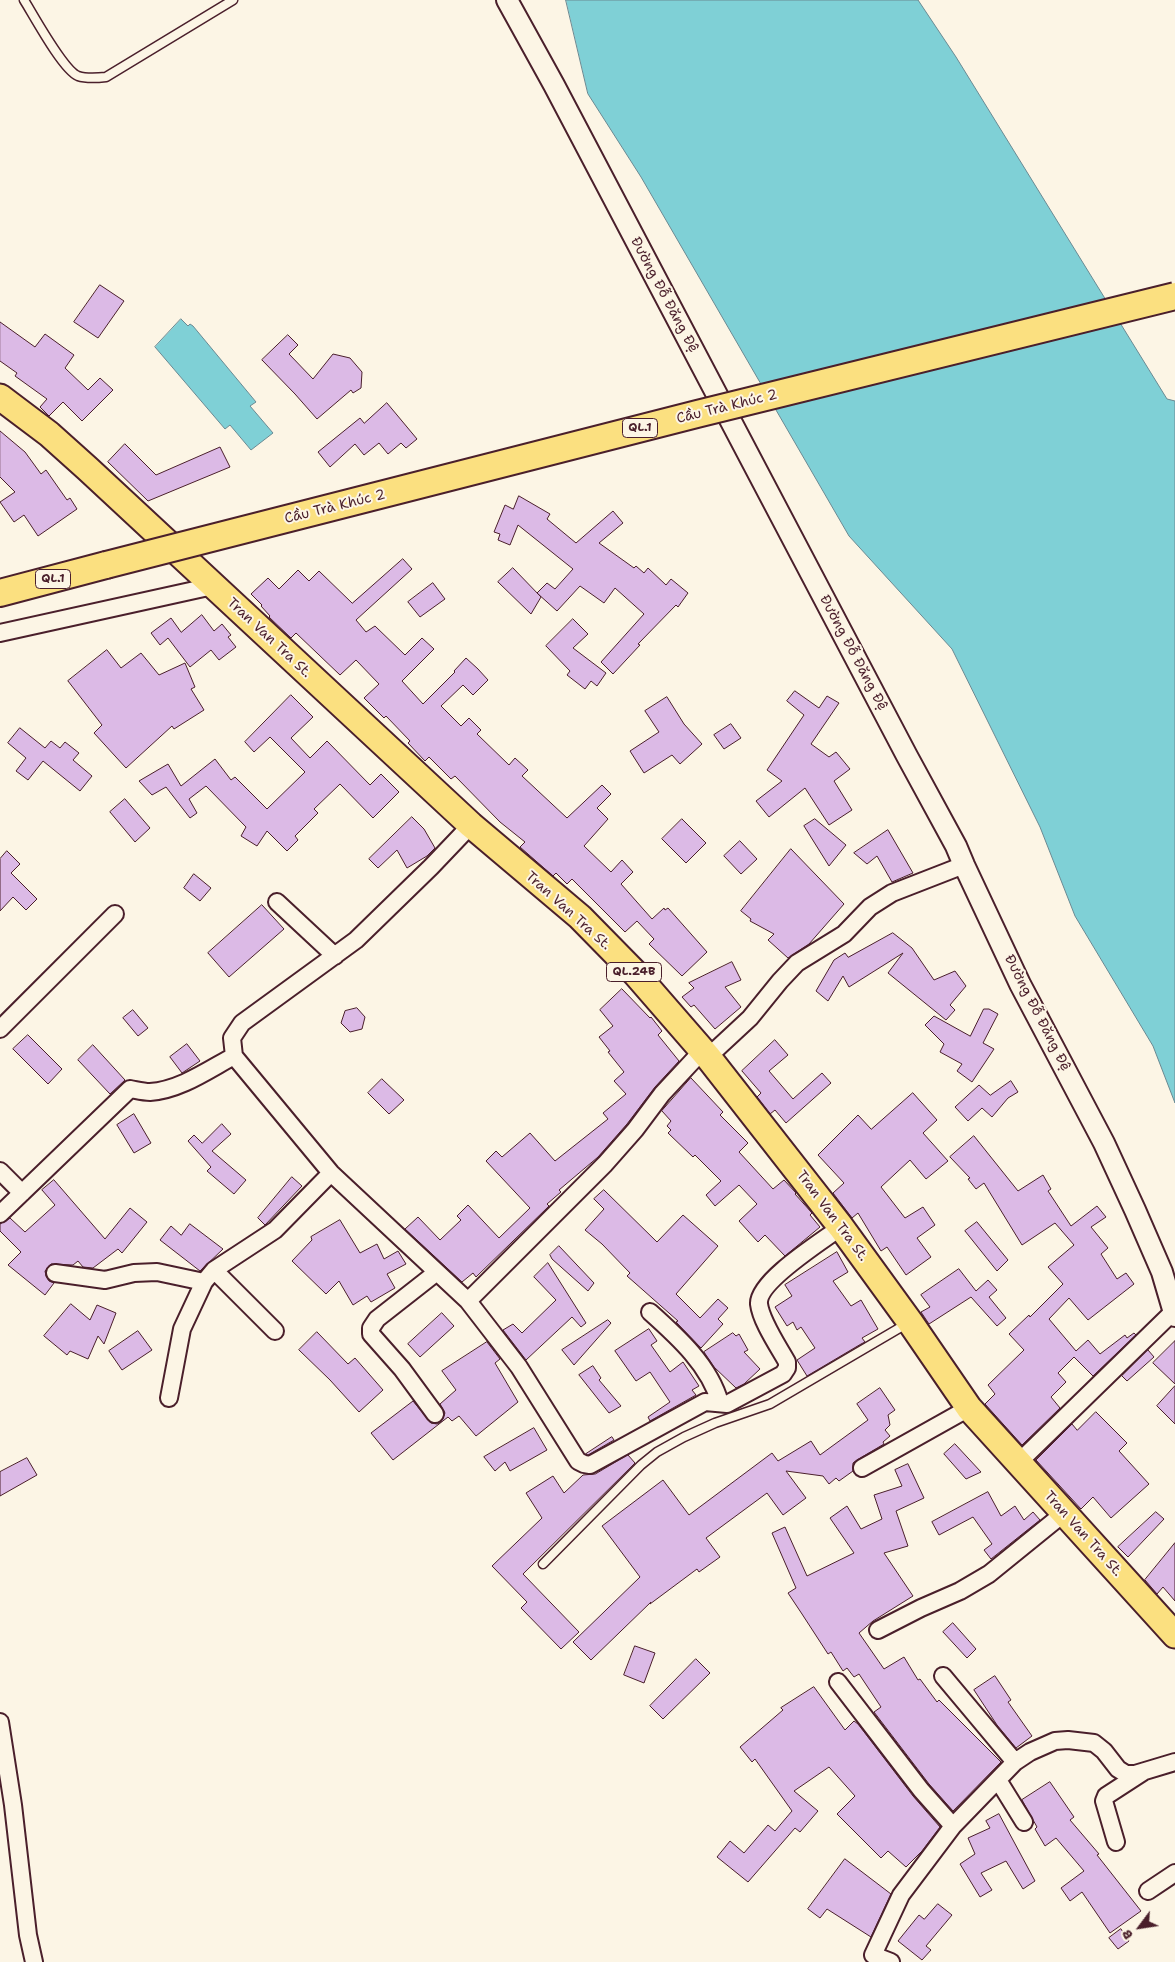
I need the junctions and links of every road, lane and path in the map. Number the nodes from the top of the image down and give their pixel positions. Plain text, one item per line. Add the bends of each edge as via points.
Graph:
1 (24, 0) edge
2 (233, 0) edge
3 (507, 0) edge
4 (1175, 296) edge
5 (0, 396) edge
6 (213, 586) junction
7 (0, 593) edge
8 (0, 632) edge
9 (471, 826) junction
10 (964, 865) junction
11 (276, 902) dead end
12 (115, 914) dead end
13 (335, 956) junction
14 (0, 1029) edge
15 (705, 1054) junction
16 (234, 1056) junction
17 (0, 1171) edge
18 (331, 1173) junction
19 (22, 1193) junction
20 (0, 1214) edge
21 (841, 1227) junction
22 (437, 1272) junction
23 (55, 1273) dead end
24 (209, 1276) junction
25 (468, 1301) junction
26 (650, 1312) dead end
27 (1174, 1314) edge
28 (910, 1322) junction
29 (275, 1331) dead end
30 (169, 1398) dead end
31 (720, 1403) junction
32 (968, 1408) junction
33 (434, 1414) dead end
34 (1019, 1462) junction
35 (862, 1468) dead end
36 (1063, 1514) junction
37 (543, 1564) dead end
38 (878, 1630) dead end
39 (1175, 1634) edge
40 (943, 1676) dead end
41 (838, 1682) dead end
42 (0, 1722) edge
43 (1015, 1762) junction
44 (1175, 1762) edge
45 (1144, 1772) junction
46 (998, 1780) junction
47 (1024, 1822) dead end
48 (953, 1826) junction
49 (1116, 1842) dead end
50 (1175, 1874) edge
51 (1148, 1891) dead end
52 (34, 1962) edge
53 (891, 1962) edge

1 - 2 lane via 65,64 77,76 93,79 106,77
3 - 10 street, Đường Đỗ Đăng Đệ
4 - 7 highway, Cầu Trà Khúc 2 / QL.1, bridge via 697,414
5 - 6 main road, Tran Van Tra St. / QL.24B via 88,468
6 - 8 street
6 - 9 main road, Tran Van Tra St. / QL.24B
9 - 13 street via 363,933
9 - 15 main road, Tran Van Tra St. / QL.24B via 580,917
10 - 15 street via 892,892 870,907 844,934 797,963 750,1018
10 - 27 street, Đường Đỗ Đăng Đệ via 1020,984 1104,1143 1162,1272
11 - 13 street
12 - 14 street
13 - 16 street via 242,1023 232,1038
15 - 21 main road, Tran Van Tra St. / QL.24B
15 - 25 street via 662,1094 605,1164
16 - 18 street
16 - 19 street via 180,1085 148,1092 130,1089
17 - 19 street
18 - 22 street
18 - 24 street via 275,1230
19 - 20 street
21 - 28 main road, Tran Van Tra St. / QL.24B
21 - 31 street via 785,1268 765,1288 759,1301 761,1313 787,1362 783,1374 737,1400
22 - 25 street
22 - 33 street via 376,1319 371,1328 371,1334 402,1369
23 - 24 street via 105,1280 134,1273 157,1272
24 - 29 street
24 - 30 street via 182,1329
25 - 31 street via 519,1366 570,1450 584,1464 590,1465 606,1457 705,1402
26 - 31 street via 676,1335 710,1377
27 - 34 street
28 - 32 main road, Tran Van Tra St. / QL.24B
28 - 37 lane via 770,1404 715,1423 656,1452
32 - 34 main road, Tran Van Tra St. / QL.24B
32 - 35 street
34 - 36 main road, Tran Van Tra St. / QL.24B
36 - 38 street via 990,1574
36 - 39 main road, Tran Van Tra St. / QL.24B
40 - 43 street
41 - 48 street via 921,1790
42 - 52 street
43 - 45 street via 1055,1741 1084,1741 1094,1743 1126,1774
43 - 46 street
44 - 45 street
45 - 49 street via 1106,1796 1104,1801
46 - 47 street
46 - 48 street
48 - 53 street via 902,1896 874,1955
50 - 51 street

